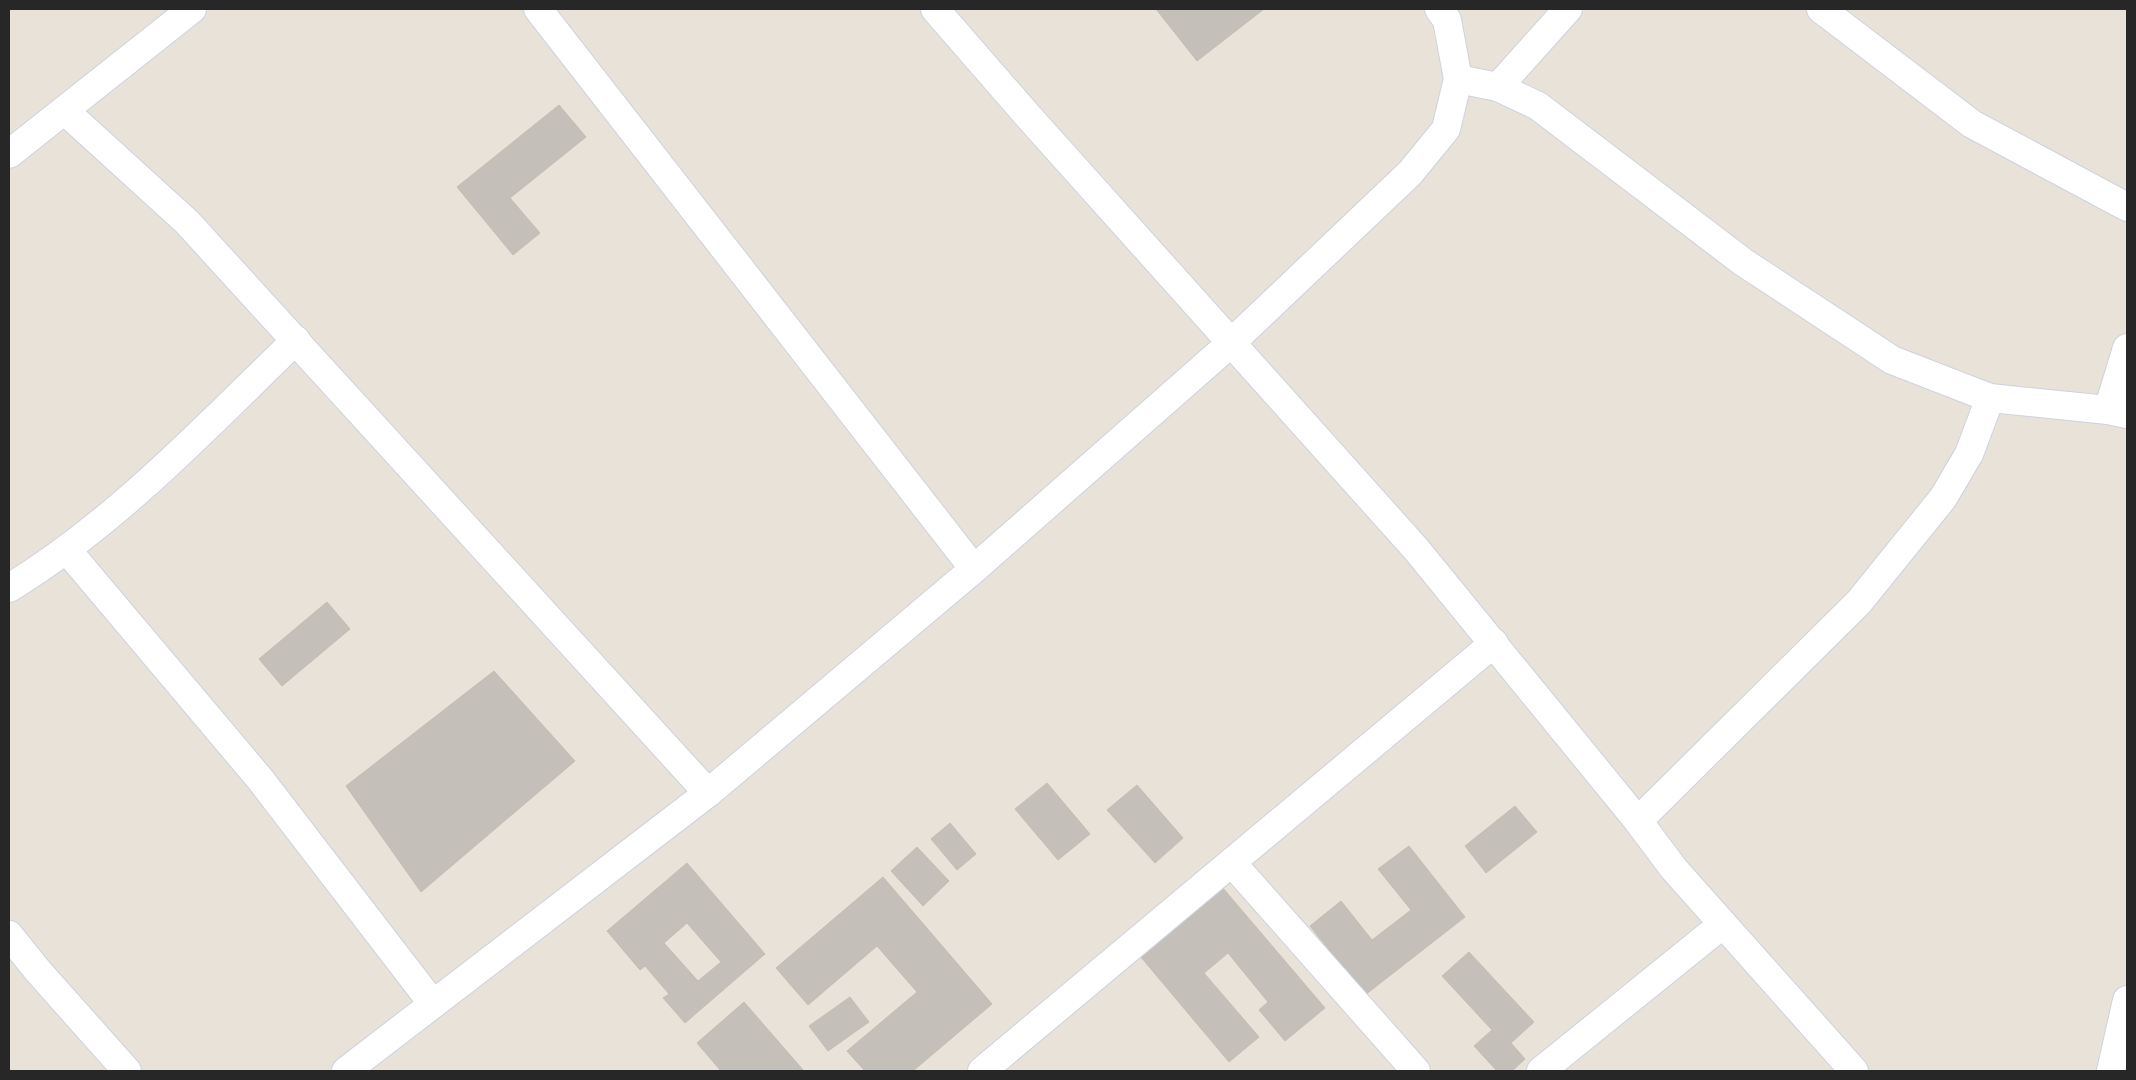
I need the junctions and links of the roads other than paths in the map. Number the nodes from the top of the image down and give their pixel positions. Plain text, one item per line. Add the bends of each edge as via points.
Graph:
1 (192, 9) edge
2 (538, 9) edge
3 (935, 9) edge
4 (1439, 9) edge
5 (1568, 9) edge
6 (1821, 9) edge
7 (1458, 79) junction
8 (1498, 87) junction
9 (64, 111) junction
10 (9, 154) edge
11 (2127, 207) edge
12 (296, 340) junction
13 (1231, 343) junction
14 (2127, 348) edge
15 (1990, 398) junction
16 (2118, 412) edge
17 (68, 550) junction
18 (974, 570) junction
19 (9, 588) edge
20 (1494, 644) junction
21 (708, 793) junction
22 (1638, 821) junction
23 (1232, 863) junction
24 (1723, 924) junction
25 (9, 935) edge
26 (2127, 1000) edge
27 (433, 1004) junction
28 (127, 1071) edge
29 (346, 1071) edge
30 (982, 1071) edge
31 (1416, 1071) edge
32 (1541, 1071) edge
33 (1854, 1071) edge
34 (2111, 1071) edge

1 - 9 street
2 - 18 street
3 - 13 street
4 - 7 street via 1447,20
5 - 8 street
6 - 11 street via 1972,124
7 - 8 street
7 - 13 street via 1446,129 1410,173
8 - 15 street via 1538,106 1743,262 1892,360
9 - 10 street
9 - 12 street via 187,222
12 - 17 street via 201,432
12 - 21 street
13 - 18 street
13 - 20 street via 1416,550
14 - 16 street
15 - 16 street
15 - 22 street via 1969,454 1942,498 1859,602
17 - 19 street
17 - 27 street via 260,779
18 - 21 street
20 - 22 street
20 - 23 street
21 - 27 street
22 - 24 street via 1674,869
23 - 30 street
23 - 31 street
24 - 32 street
24 - 33 street
25 - 28 street
26 - 34 street
27 - 29 street

